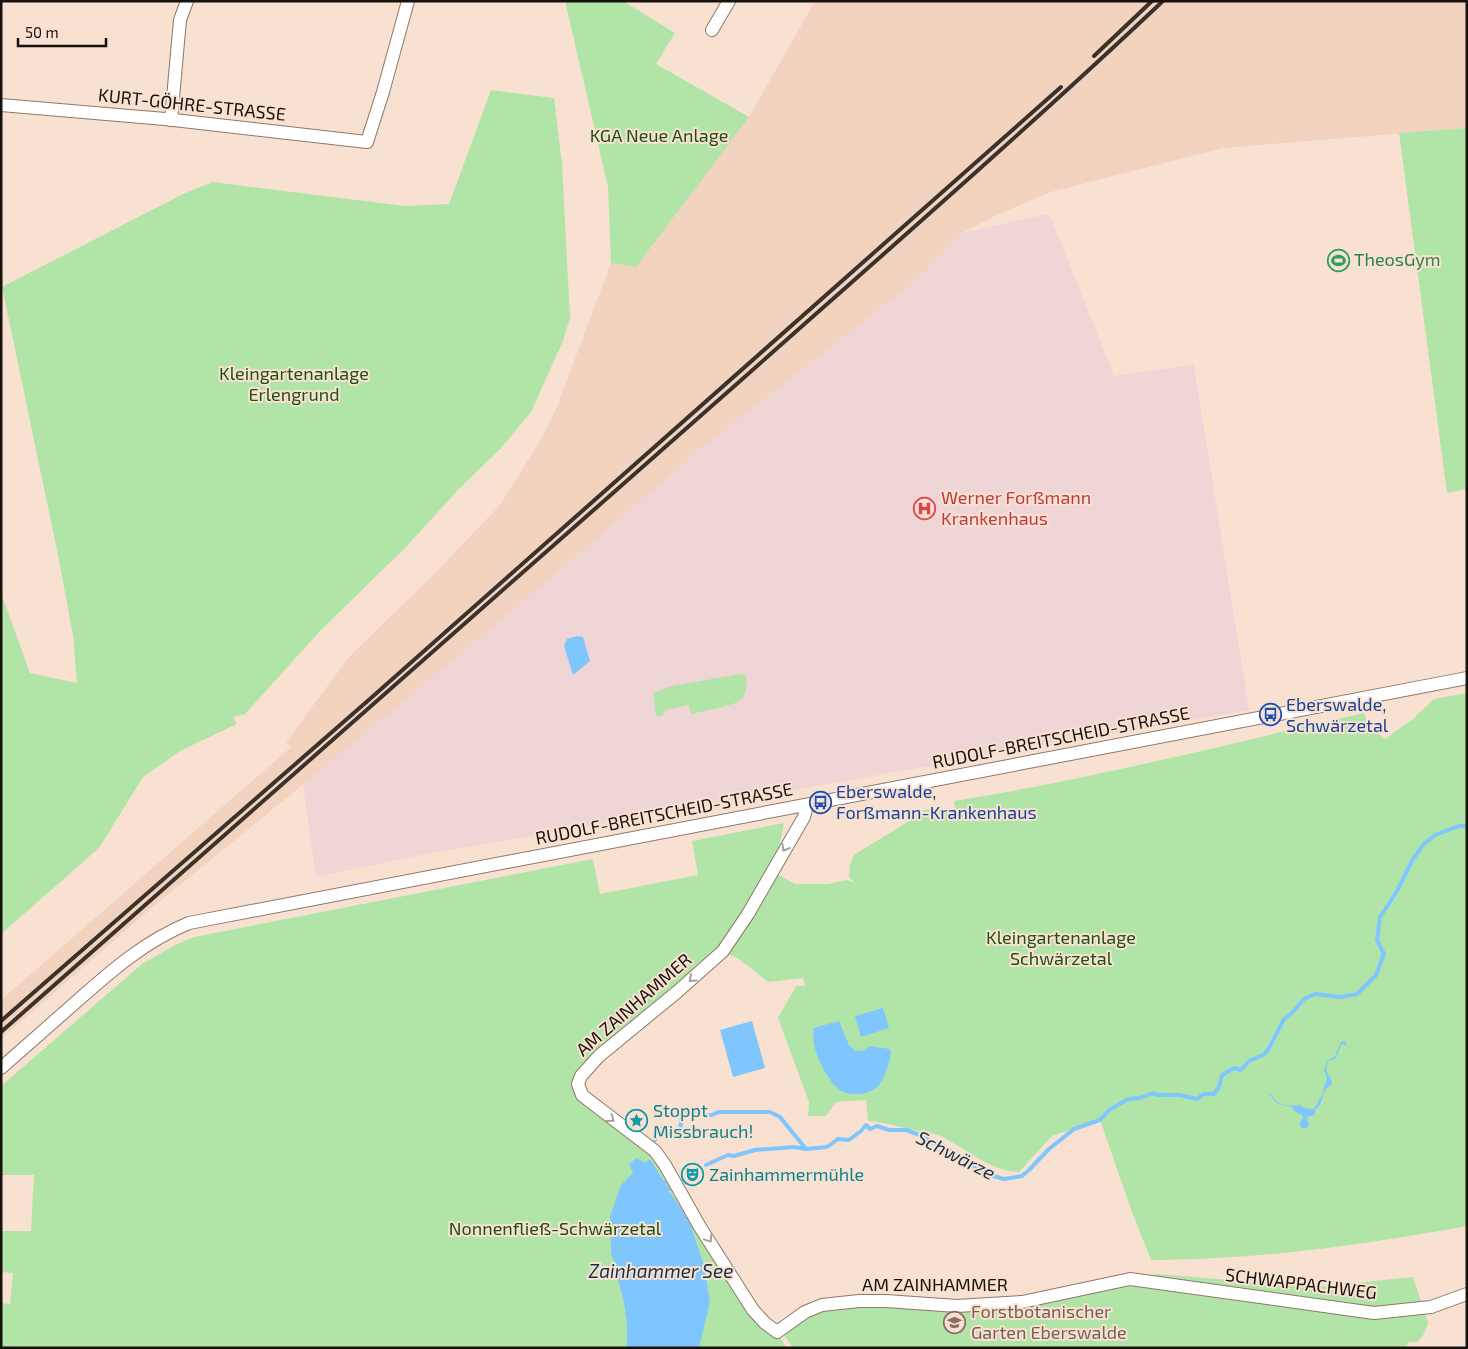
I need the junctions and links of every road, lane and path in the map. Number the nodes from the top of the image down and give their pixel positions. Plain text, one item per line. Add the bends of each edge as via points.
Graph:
1 (187, 1) edge
2 (408, 1) edge
3 (729, 1) edge
4 (712, 30) dead end
5 (1, 105) edge
6 (171, 120) junction
7 (1467, 678) edge
8 (807, 805) junction
9 (1, 1068) edge
10 (1130, 1279) joint
11 (1467, 1294) edge

1 - 6 street via 180,20
2 - 6 street, KURT-GÖHRE-STRASSE via 367,142
3 - 4 street
5 - 6 street, KURT-GÖHRE-STRASSE
7 - 8 street, RUDOLF-BREITSCHEID-STRASSE
8 - 9 street, RUDOLF-BREITSCHEID-STRASSE via 189,924 143,946
8 -> 10 street, AM ZAINHAMMER via 804,817 723,951 599,1056 581,1076 578,1084 582,1095 655,1151 753,1310 777,1332 805,1312 822,1305 859,1301 957,1306 1022,1302
10 - 11 street, SCHWAPPACHWEG via 1374,1313 1431,1307

